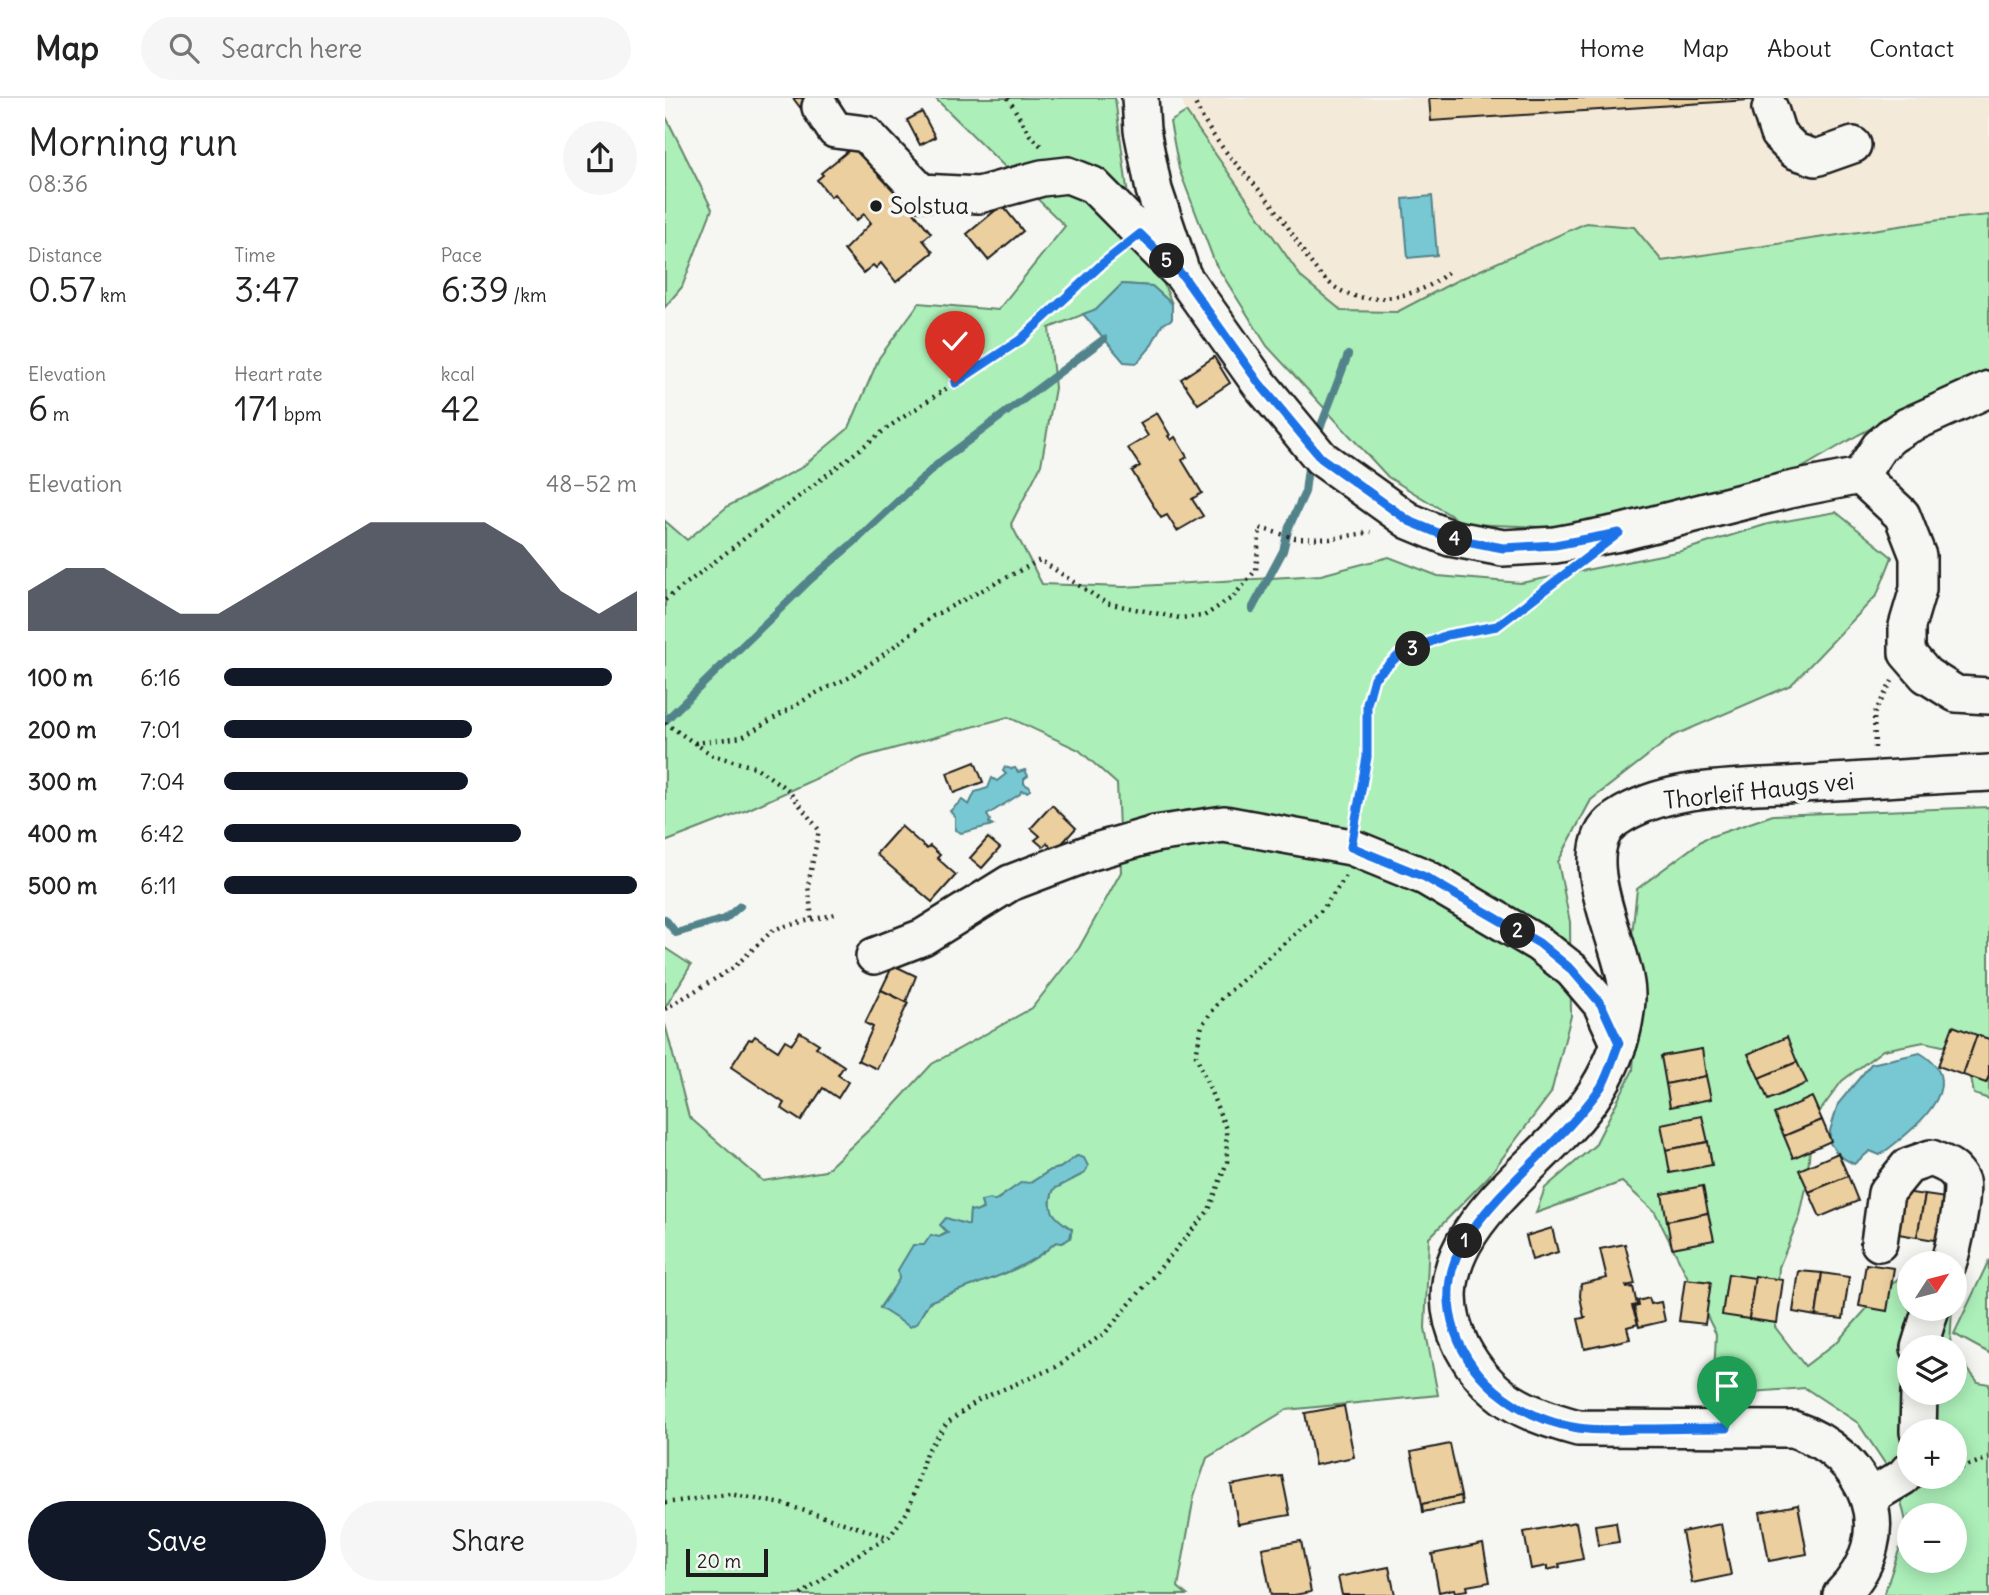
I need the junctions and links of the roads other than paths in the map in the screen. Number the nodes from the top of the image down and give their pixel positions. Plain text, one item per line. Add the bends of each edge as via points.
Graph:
1 (1140, 98) edge
2 (820, 107) dead end
3 (1770, 108) dead end
4 (1853, 145) dead end
5 (1183, 276) junction
6 (1989, 388) edge
7 (1860, 477) junction
8 (1989, 696) edge
9 (1989, 773) edge
10 (874, 956) dead end
11 (1619, 1043) junction
12 (1879, 1243) dead end
13 (1953, 1251) edge
14 (1897, 1481) edge
15 (1868, 1498) junction
16 (1841, 1595) edge

1 - 5 street via 1154,190
2 - 5 street via 835,130 866,134 921,192 979,195 1068,175 1093,185
3 - 4 street via 1778,134 1795,151 1816,158
5 - 7 street via 1259,383 1321,458 1402,516 1450,538 1503,548 1555,545
6 - 7 street via 1891,436
7 - 8 street via 1902,515 1918,556 1918,589 1907,626 1907,653 1926,675 1956,694
9 - 11 street, Thorleif Haugs vei via 1713,790 1654,800 1613,820 1601,837 1595,863 1627,996
10 - 11 street via 923,937 1010,883 1092,852 1155,834 1224,824 1351,847 1425,877 1539,943 1572,970 1601,1004
11 - 15 street, Thorleif Haugs vei via 1602,1084 1570,1125 1490,1208 1457,1254 1450,1271 1449,1311 1471,1364 1514,1405 1578,1428 1793,1429 1840,1454
12 - 13 street via 1886,1193 1908,1166 1931,1158 1951,1166 1961,1182
14 - 15 street
15 - 16 street, Thorleif Haugs vei via 1869,1551

